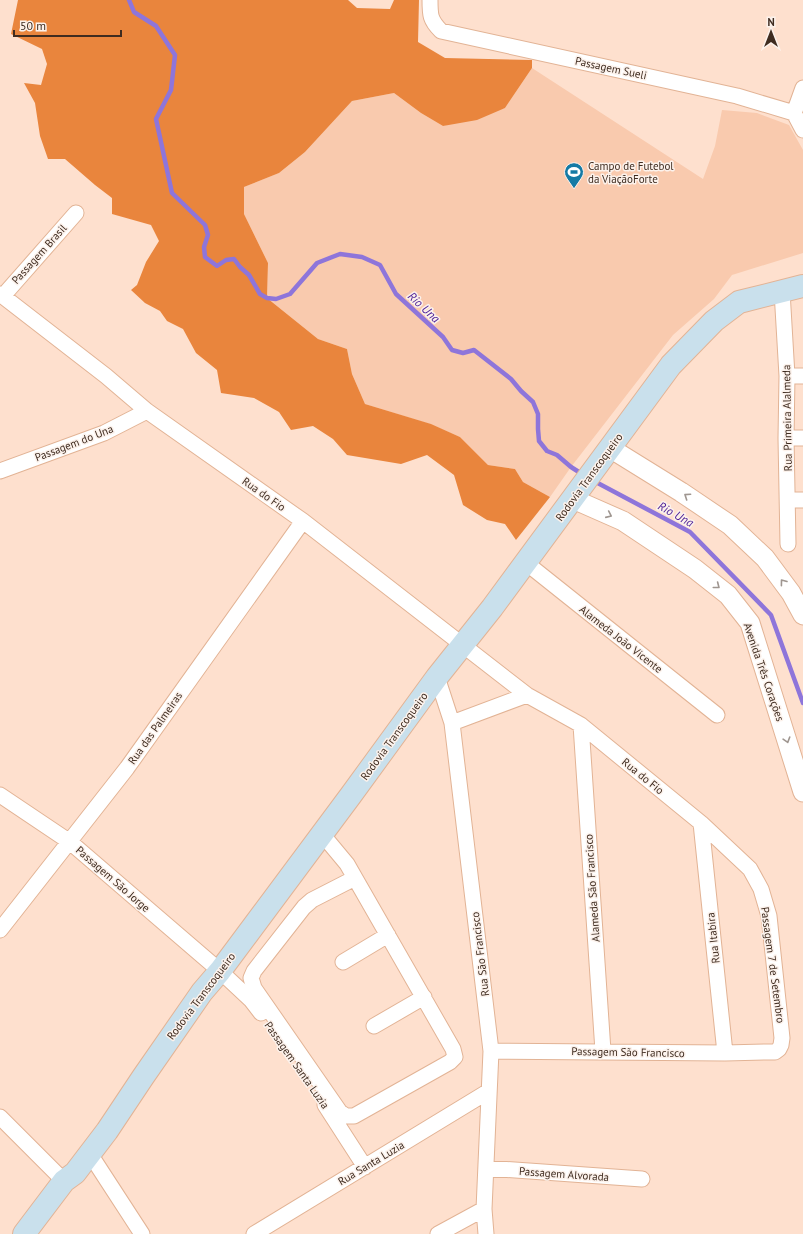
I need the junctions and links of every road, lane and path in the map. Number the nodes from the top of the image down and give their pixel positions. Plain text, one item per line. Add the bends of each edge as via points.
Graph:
1 (430, 0) edge
2 (803, 88) edge
3 (794, 112) junction
4 (803, 130) edge
5 (76, 213) dead end
6 (803, 286) edge
7 (782, 291) junction
8 (1, 295) edge
9 (787, 376) junction
10 (803, 376) edge
11 (147, 411) junction
12 (786, 438) junction
13 (803, 438) edge
14 (607, 452) junction
15 (0, 471) edge
16 (576, 495) junction
17 (796, 500) edge
18 (303, 521) junction
19 (788, 544) dead end
20 (525, 562) junction
21 (803, 616) edge
22 (463, 645) junction
23 (437, 677) junction
24 (527, 695) junction
25 (717, 715) dead end
26 (452, 723) junction
27 (581, 725) junction
28 (803, 792) edge
29 (0, 795) edge
30 (701, 823) junction
31 (322, 834) junction
32 (70, 842) junction
33 (750, 869) joint
34 (355, 878) junction
35 (0, 930) edge
36 (388, 935) junction
37 (343, 962) dead end
38 (220, 971) junction
39 (424, 997) junction
40 (374, 1026) dead end
41 (491, 1051) junction
42 (603, 1051) junction
43 (766, 1052) joint
44 (724, 1053) junction
45 (489, 1091) junction
46 (0, 1117) edge
47 (90, 1154) junction
48 (365, 1167) junction
49 (486, 1168) junction
50 (642, 1179) dead end
51 (64, 1182) junction
52 (484, 1209) junction
53 (24, 1234) edge
54 (142, 1234) edge
55 (254, 1234) edge
56 (438, 1234) edge
57 (486, 1234) edge

1 - 3 street, Passagem Sueli via 430,15 441,31 737,96
2 - 3 street
3 - 4 street
5 - 8 street, Passagem Brasil
6 - 7 main road, Rodovia Transcoqueiro
7 - 9 street, Rua Primeira Alalmeda
7 - 14 main road, Rodovia Transcoqueiro via 739,302 714,321 671,365
8 - 11 street, Rua do Fio
9 - 10 street
9 - 12 street, Rua Primeira Alalmeda
11 - 15 street, Passagem do Una via 104,433
11 - 18 street, Rua do Fio
12 - 13 street
12 - 17 street, Rua Primeira Alalmeda
14 - 16 main road, Rodovia Transcoqueiro
21 -> 14 street via 791,593 764,558 730,525 681,492
16 - 20 main road, Rodovia Transcoqueiro
16 -> 28 street, Avenida Três Corações via 623,521 694,569 728,595 750,623
17 - 19 street, Rua Primeira Alalmeda
18 - 22 street, Rua do Fio
18 - 32 street, Rua das Palmeiras via 127,768
20 - 22 main road, Rodovia Transcoqueiro
20 - 25 street, Alameda João Vicente
22 - 23 main road, Rodovia Transcoqueiro
22 - 24 street, Rua do Fio
23 - 26 street, Rua São Francisco
23 - 31 main road, Rodovia Transcoqueiro
24 - 26 street
24 - 27 street, Rua do Fio
26 - 41 street, Rua São Francisco
27 - 30 street, Rua do Fio
27 - 42 street, Alameda São Francisco
29 - 32 street, Passagem São Jorge
30 - 33 street, Rua do Fio
30 - 44 street, Rua Itabira
31 - 34 street
31 - 38 main road, Rodovia Transcoqueiro
32 - 35 street, Rua das Palmeiras
32 - 38 street, Passagem São Jorge
33 - 43 street, Passagem 7 de Setembro via 761,889 769,916 782,1038 779,1049
34 - 36 street
34 - 39 street via 312,900 304,907 254,971 251,978 254,988 340,1112 346,1116 354,1116 455,1057
36 - 37 street
36 - 39 street
38 - 47 main road, Rodovia Transcoqueiro via 202,992
38 - 48 street, Passagem Santa Luzia via 251,1000 294,1058
39 - 40 street
41 - 42 street, Passagem São Francisco
41 - 45 street, Rua São Francisco
42 - 44 street, Passagem São Francisco
43 - 44 street, Passagem São Francisco
45 - 48 street, Rua Santa Luzia
45 - 49 street, Rua São Francisco
46 - 51 street
47 - 51 main road, Rodovia Transcoqueiro
47 - 54 street
48 - 55 street, Rua Santa Luzia
49 - 50 street, Passagem Alvorada
49 - 52 street, Rua São Francisco
51 - 53 main road, Rodovia Transcoqueiro
52 - 56 street
52 - 57 street, Rua São Francisco

